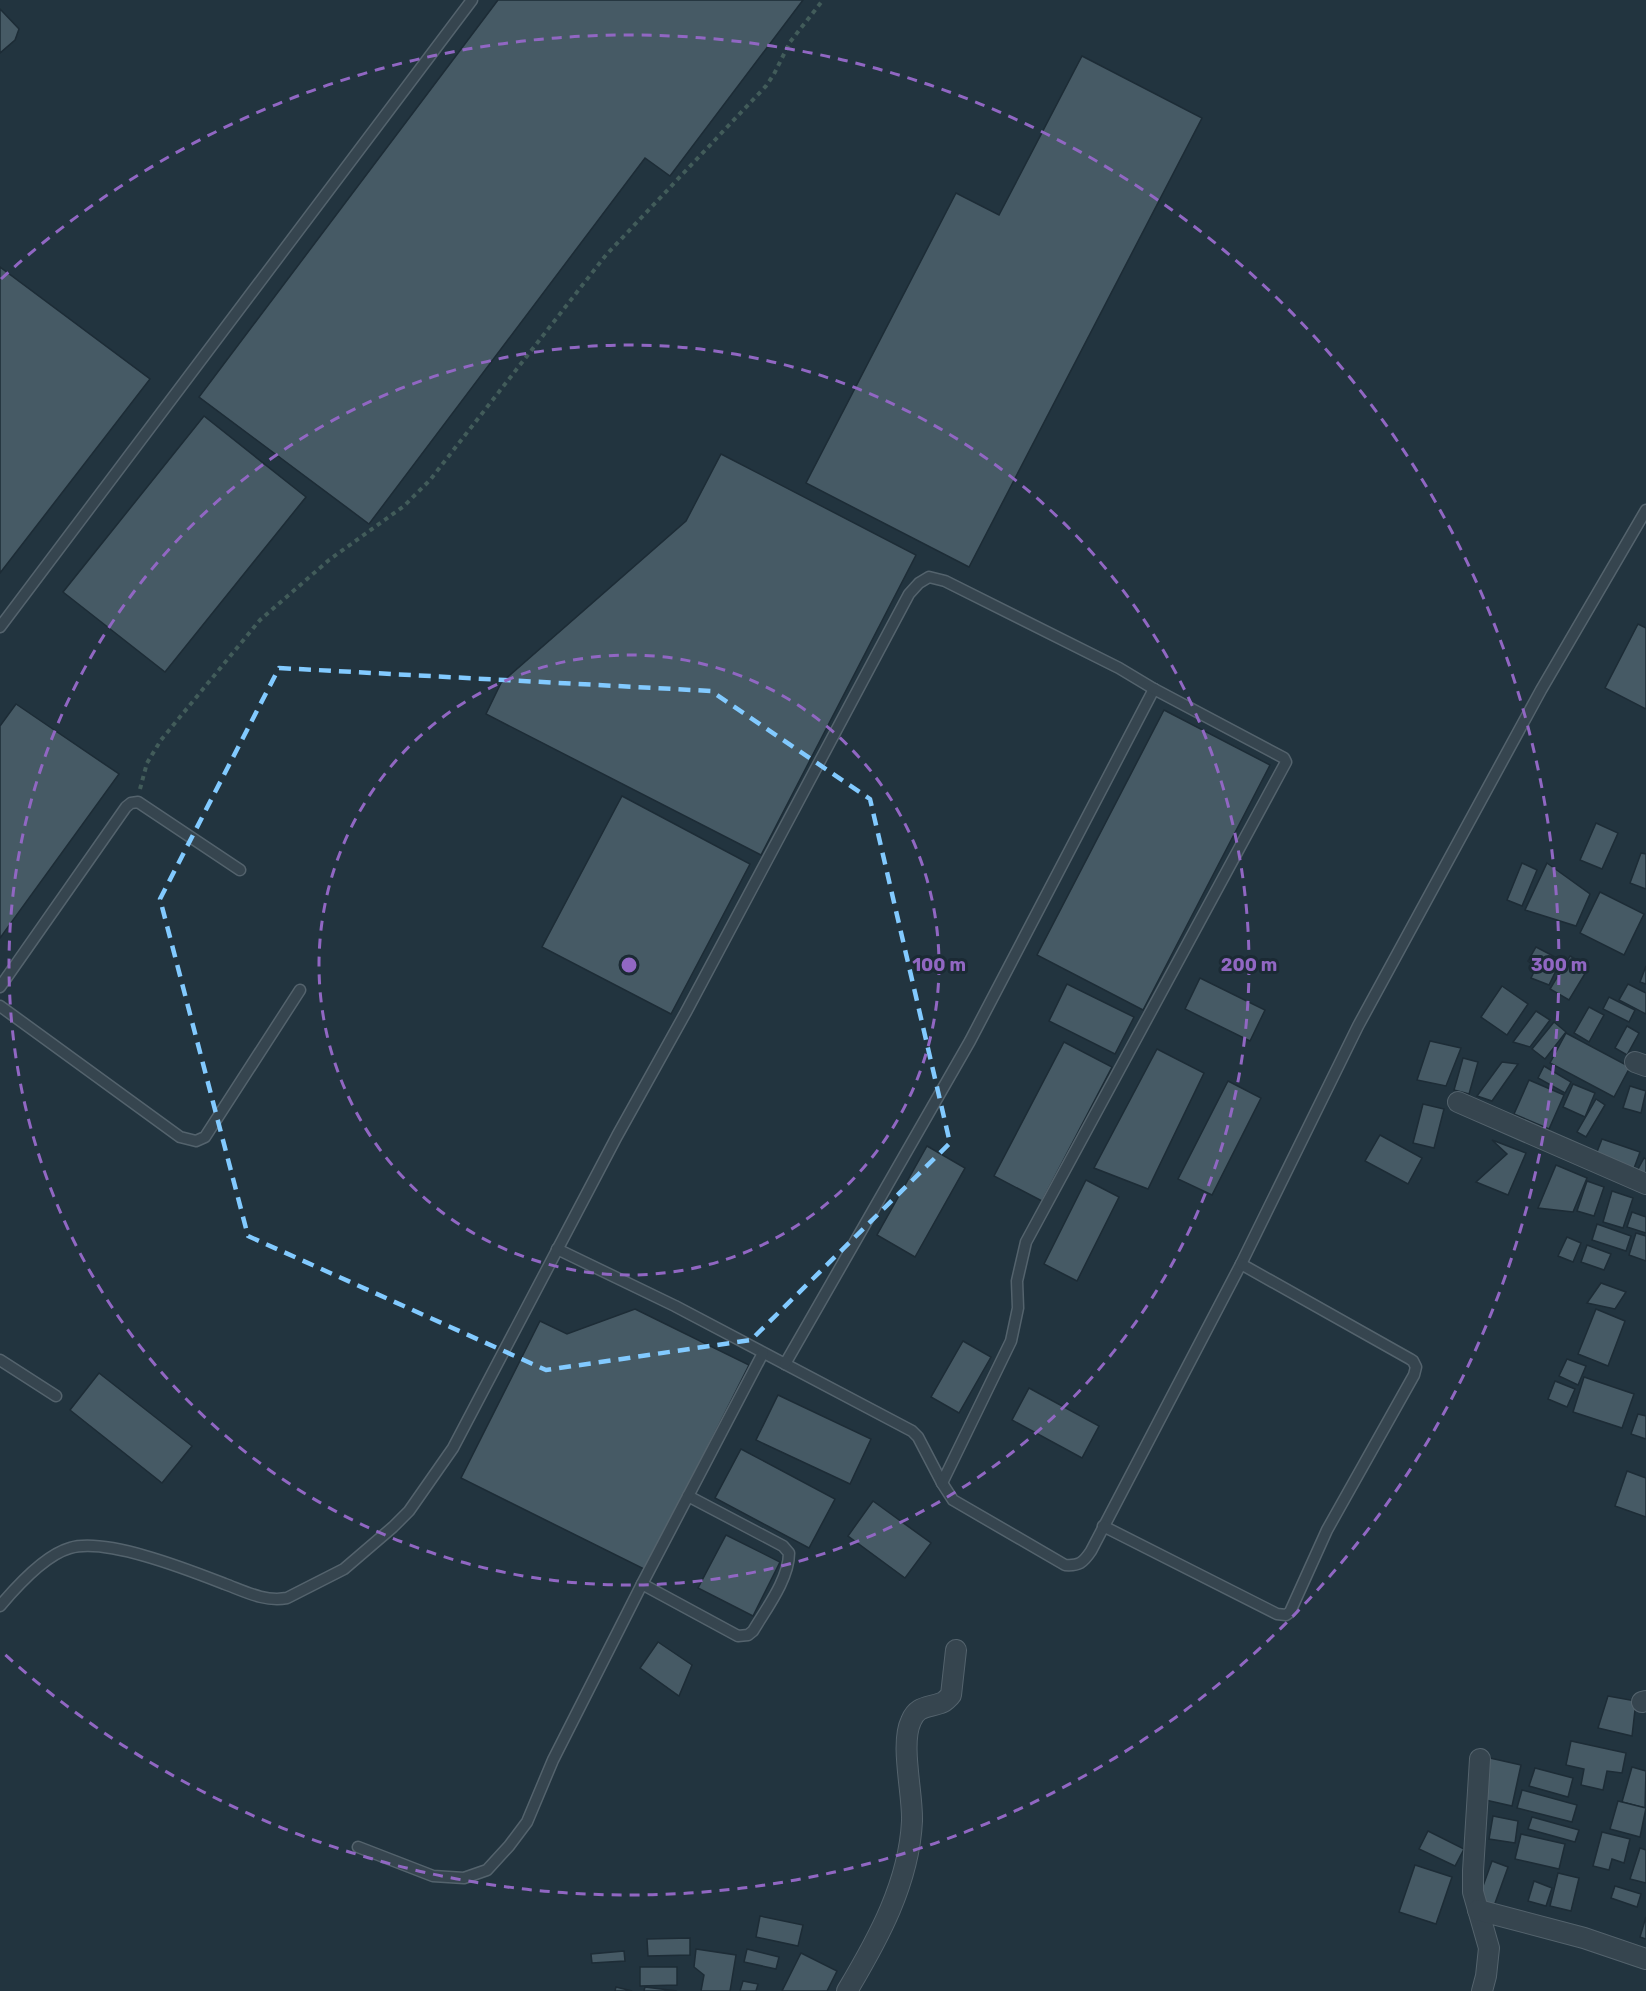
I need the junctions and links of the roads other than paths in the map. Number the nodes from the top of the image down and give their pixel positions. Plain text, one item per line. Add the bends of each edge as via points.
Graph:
1 (472, 0) edge
2 (1646, 510) edge
3 (0, 627) edge
4 (1154, 689) junction
5 (240, 870) dead end
6 (0, 987) edge
7 (300, 990) dead end
8 (0, 1006) edge
9 (1458, 1102) dead end
10 (1646, 1184) edge
11 (557, 1249) junction
12 (1241, 1264) junction
13 (764, 1353) junction
14 (0, 1360) edge
15 (784, 1364) junction
16 (56, 1396) dead end
17 (942, 1483) junction
18 (688, 1496) junction
19 (1103, 1526) junction
20 (642, 1584) junction
21 (0, 1606) edge
22 (956, 1650) dead end
23 (1480, 1760) dead end
24 (358, 1847) dead end
25 (1478, 1910) junction
26 (1646, 1959) edge
27 (847, 1991) edge
28 (1482, 1991) edge

1 - 3 lane
2 - 12 lane via 1541,690 1370,1005
4 - 11 lane via 1095,655 945,581 929,577 919,584 899,612
4 - 15 lane via 970,1041
4 - 17 lane via 1286,762 1026,1242 1017,1281 1018,1308 1011,1341
5 - 6 lane via 138,802 131,802
7 - 8 lane via 205,1137 196,1141 180,1137
9 - 10 street
11 - 13 lane
11 - 21 lane via 453,1448 409,1511 344,1569 287,1598 268,1599 113,1548 80,1546 68,1548 45,1562
12 - 19 lane
12 - 19 lane via 1410,1359 1416,1367 1328,1530 1290,1612 1277,1614
13 - 15 lane
13 - 18 lane
14 - 16 lane
15 - 17 lane via 912,1431
17 - 19 lane via 953,1500 1065,1564 1076,1566 1084,1562
18 - 20 lane
18 - 20 lane via 783,1546 789,1553 786,1574 753,1631 738,1636
20 - 24 lane via 553,1760 527,1822 487,1870 464,1878 433,1876
22 - 27 street via 951,1695 943,1703 915,1712 908,1729 910,1845 888,1916
23 - 25 street via 1473,1871
25 - 26 street
25 - 28 street via 1489,1948

